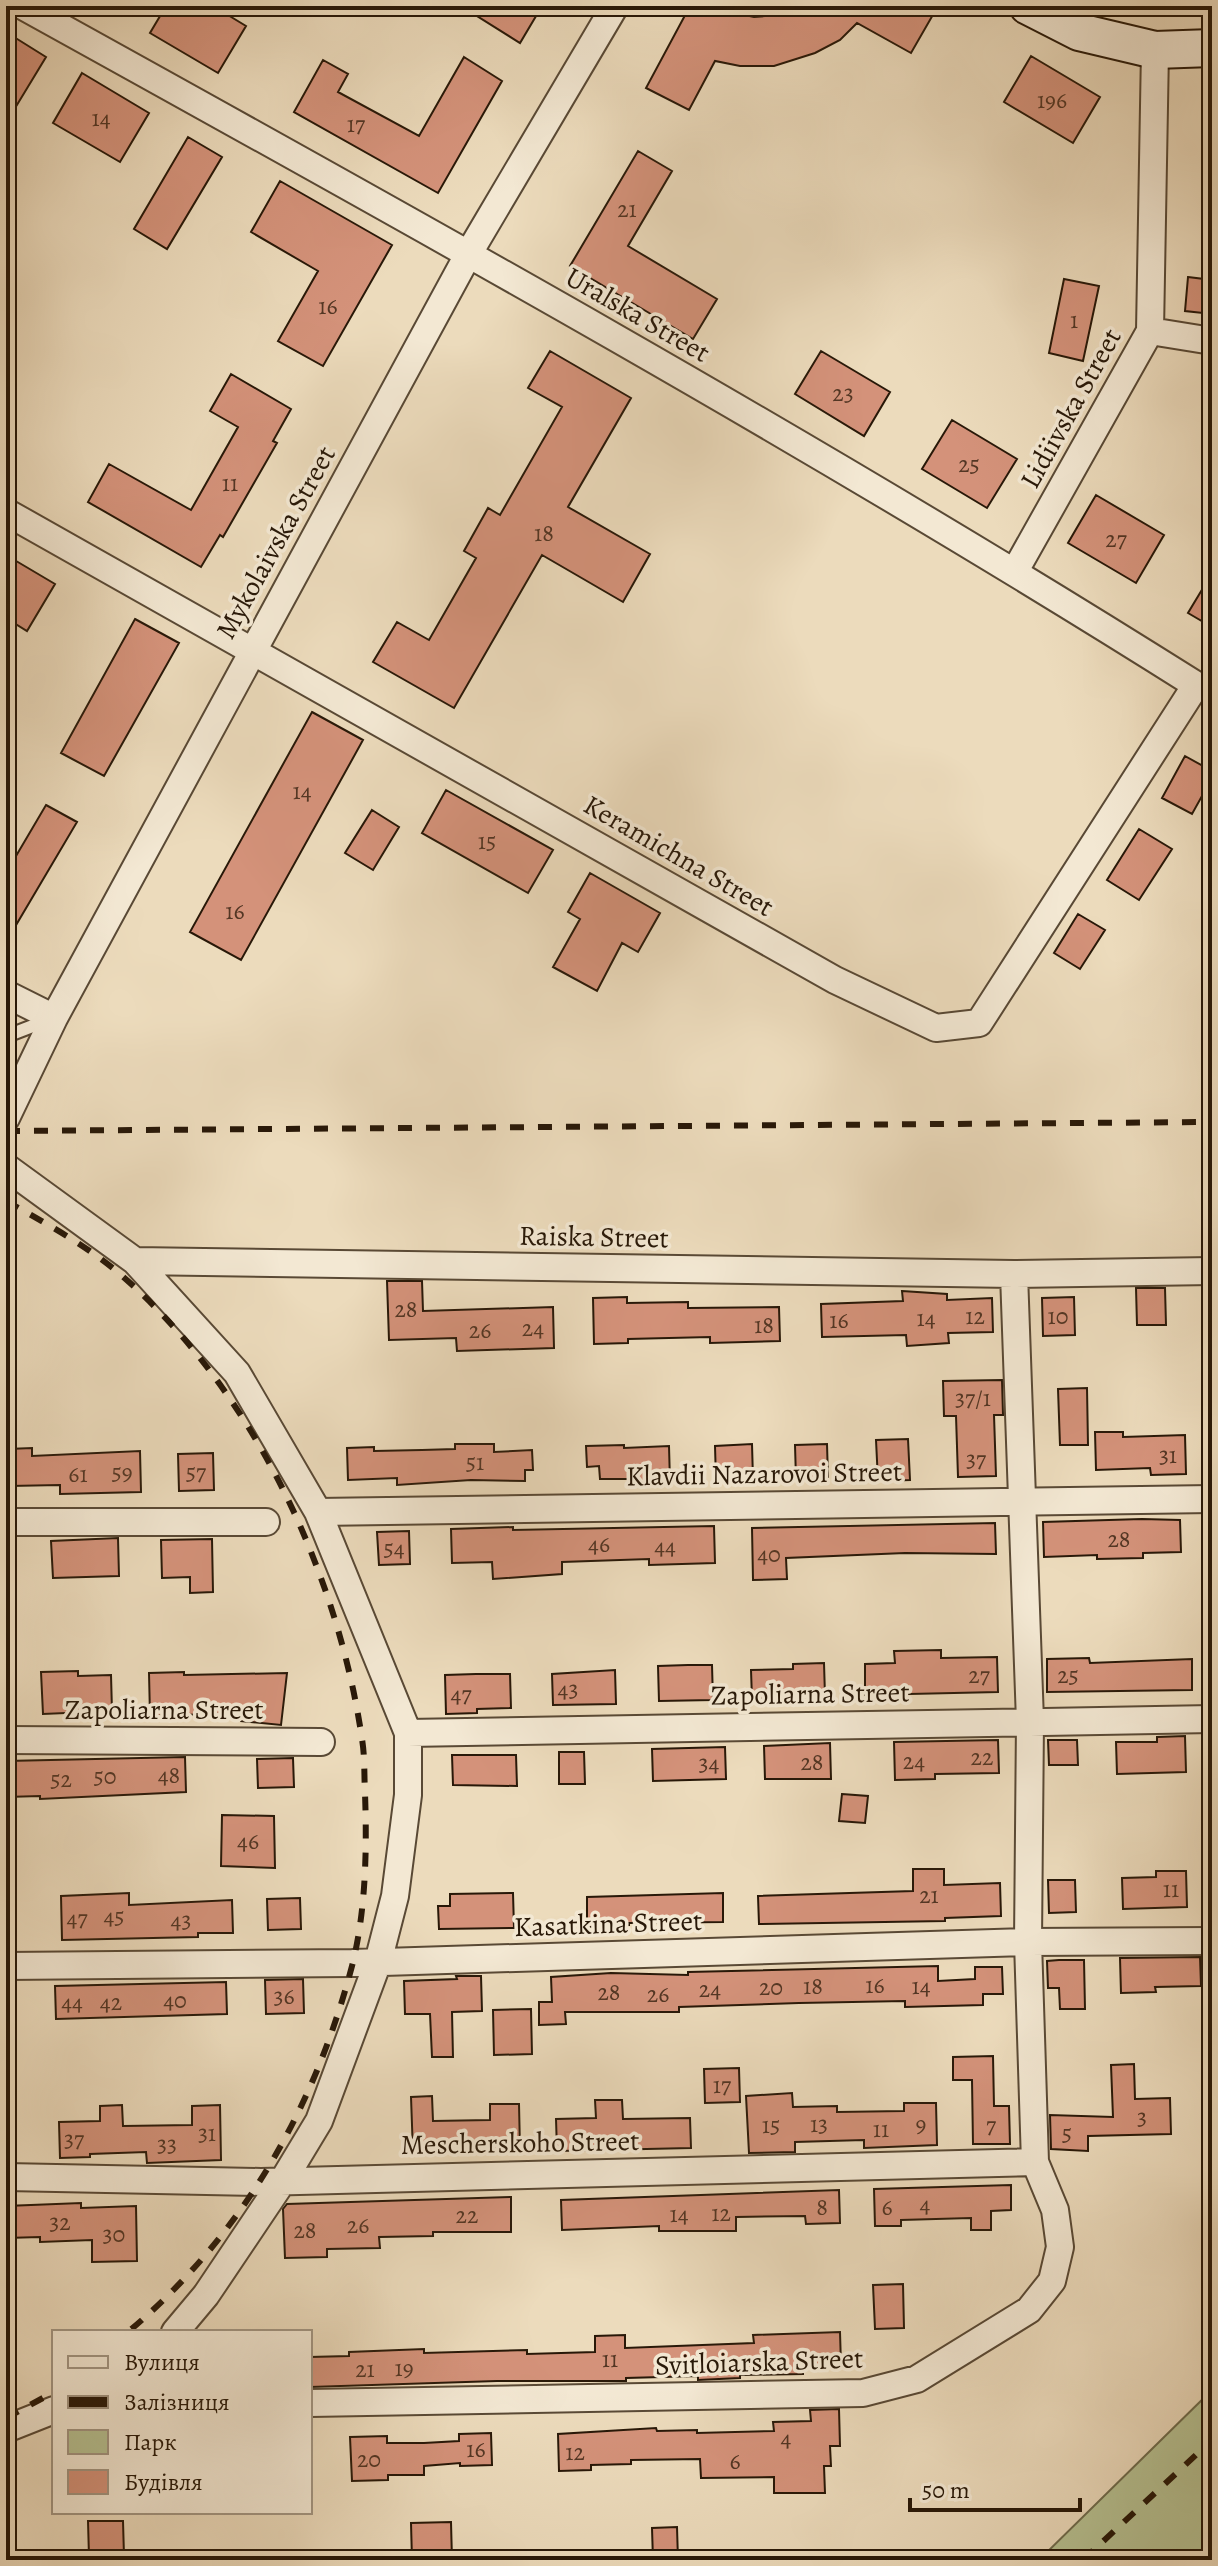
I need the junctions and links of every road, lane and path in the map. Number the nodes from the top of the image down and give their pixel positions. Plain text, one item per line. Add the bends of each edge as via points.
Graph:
1 (23, 6) edge
2 (615, 6) edge
3 (1028, 6) edge
4 (1212, 48) edge
5 (1155, 50) junction
6 (469, 253) junction
7 (1150, 331) junction
8 (1212, 341) edge
9 (6, 512) edge
10 (1015, 571) junction
11 (251, 651) junction
12 (1204, 688) edge
13 (6, 994) edge
14 (54, 1018) junction
15 (6, 1039) edge
16 (6, 1118) edge
17 (6, 1167) edge
18 (135, 1261) junction
19 (1212, 1271) edge
20 (1014, 1274) junction
21 (1212, 1499) edge
22 (1023, 1501) junction
23 (318, 1512) junction
24 (6, 1522) edge
25 (266, 1522) dead end
26 (1212, 1719) edge
27 (1030, 1721) junction
28 (408, 1733) junction
29 (6, 1740) edge
30 (321, 1742) dead end
31 (1212, 1941) edge
32 (1028, 1942) junction
33 (378, 1962) junction
34 (6, 1966) edge
35 (1035, 2162) junction
36 (6, 2177) edge
37 (284, 2179) junction
38 (177, 2330) edge
39 (312, 2403) edge
40 (52, 2411) edge
41 (6, 2429) edge

1 - 6 street, Uralska Street
2 - 6 street, Mykolaivska Street
3 - 5 main road via 1079,32
4 - 5 main road
5 - 7 street
6 - 10 street, Uralska Street
6 - 11 street, Mykolaivska Street
7 - 8 street, Lidiivska Street
7 - 10 street, Lidiivska Street
9 - 11 street, Keramichna Street
10 - 12 street, Uralska Street
11 - 12 street, Keramichna Street via 835,980 936,1028 979,1023
11 - 14 street, Mykolaivska Street
13 - 14 street
14 - 15 lane
14 - 16 street, Mykolaivska Street
17 - 18 street
18 - 20 street, Raiska Street
18 - 23 street via 237,1373
19 - 20 street, Raiska Street
20 - 22 street
21 - 22 street, Klavdii Nazarovoi Street
22 - 23 street, Klavdii Nazarovoi Street
22 - 27 street
23 - 28 street
24 - 25 street
26 - 27 street, Zapoliarna Street
27 - 28 street, Zapoliarna Street
27 - 32 street
28 - 33 street via 408,1795 397,1882
29 - 30 street, Zapoliarna Street
31 - 32 street, Kasatkina Street
32 - 33 street, Kasatkina Street
32 - 35 street
33 - 34 street, Kasatkina Street
33 - 37 street via 319,2121
35 - 37 street, Mescherskoho Street
35 - 39 street, Svitloiarska Street via 1057,2223 1060,2247 1052,2281 1029,2310 917,2379 863,2393
36 - 37 street, Mescherskoho Street
37 - 38 street
40 - 41 street

